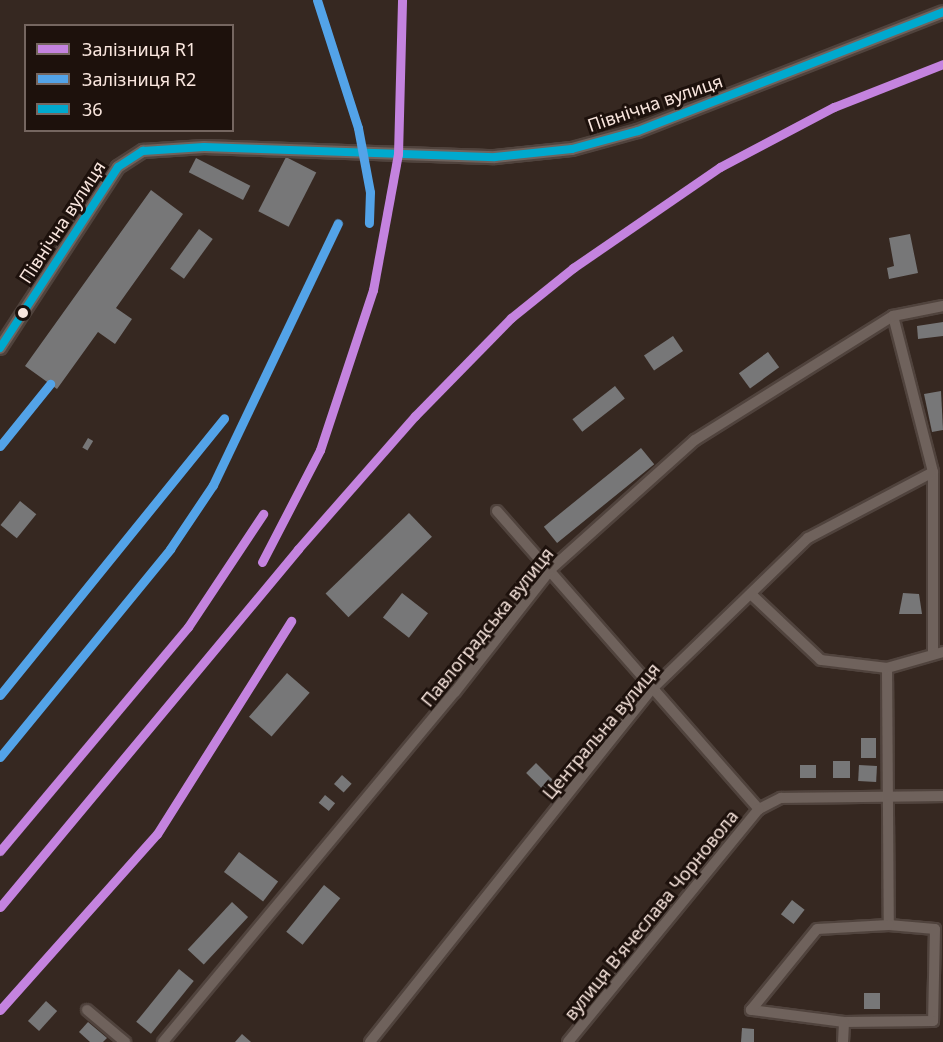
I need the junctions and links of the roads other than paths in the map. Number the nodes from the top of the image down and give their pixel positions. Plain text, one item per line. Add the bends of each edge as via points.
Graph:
1 (943, 12) edge
2 (943, 306) edge
3 (893, 316) junction
4 (0, 348) edge
5 (933, 472) junction
6 (497, 511) dead end
7 (551, 569) junction
8 (753, 596) junction
9 (938, 651) edge
10 (887, 669) junction
11 (652, 689) junction
12 (892, 795) junction
13 (943, 796) edge
14 (759, 809) junction
15 (890, 925) junction
16 (87, 1010) dead end
17 (844, 1022) junction
18 (125, 1042) edge
19 (163, 1042) edge
20 (370, 1042) edge
21 (568, 1042) edge
22 (843, 1042) edge

1 - 4 street, Північна вулиця via 638,131 572,149 495,157 204,147 143,151 118,167
2 - 3 street, Павлоградська вулиця
3 - 5 street
3 - 7 street, Павлоградська вулиця via 695,440
5 - 8 street, Центральна вулиця via 808,538
5 - 9 street
6 - 7 street
7 - 11 street
7 - 19 street, Павлоградська вулиця via 455,692
8 - 10 street via 821,660
8 - 11 street, Центральна вулиця
9 - 10 street
10 - 12 street
11 - 14 street
11 - 20 street, Центральна вулиця
12 - 13 street
12 - 14 street via 782,798
12 - 15 street
14 - 21 street, вулиця В'ячеслава Чорновола
15 - 17 street via 935,928 933,1021
15 - 17 street via 817,928 751,1010
16 - 18 street
17 - 22 street

